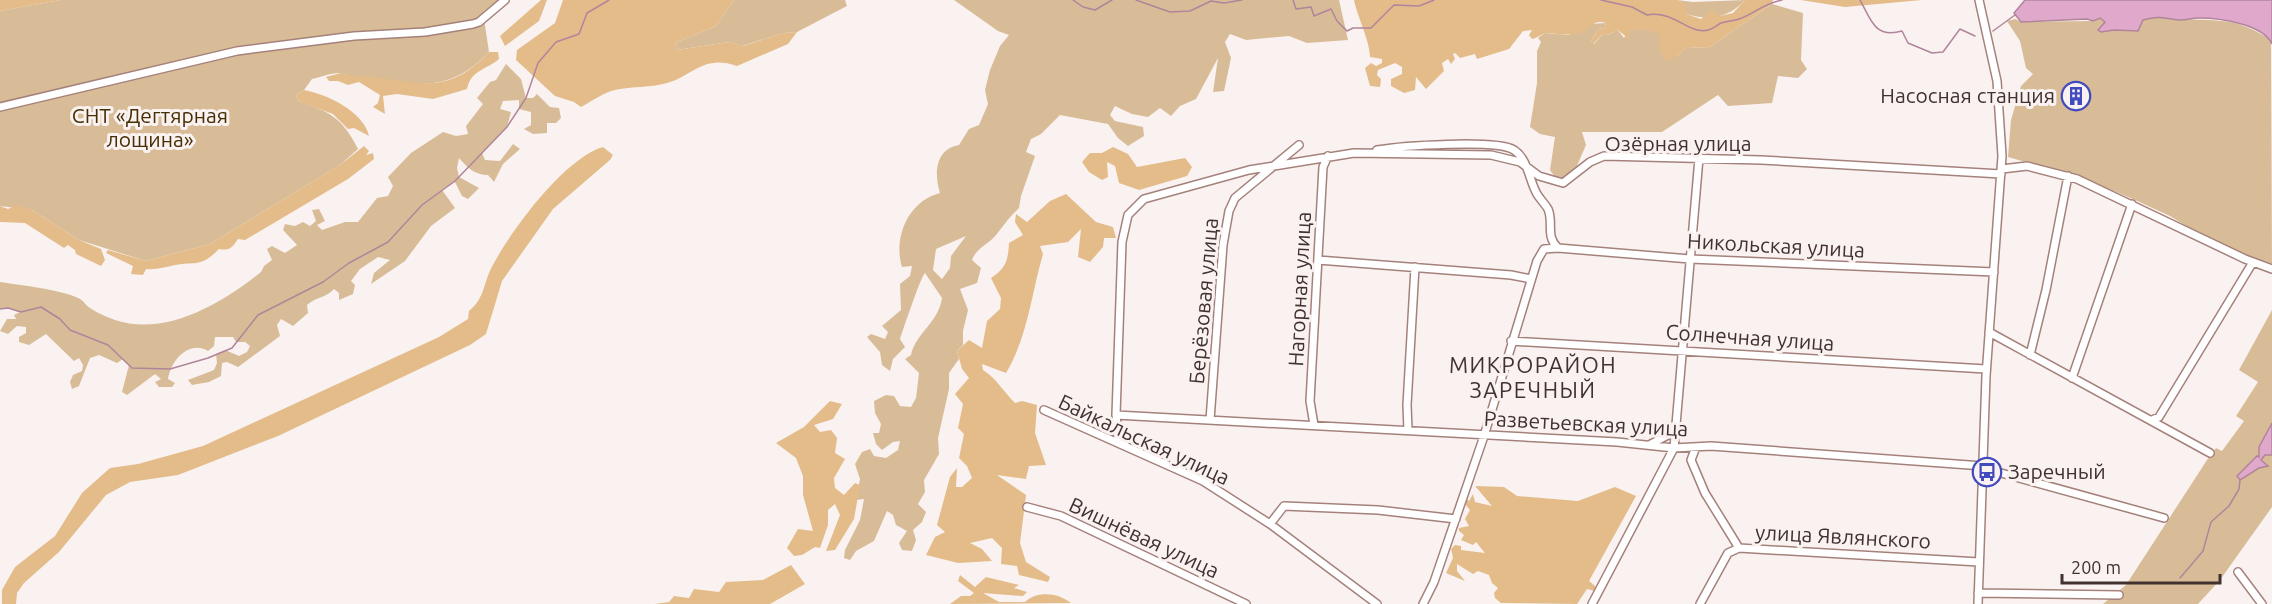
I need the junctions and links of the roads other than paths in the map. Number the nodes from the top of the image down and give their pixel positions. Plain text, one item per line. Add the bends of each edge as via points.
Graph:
1 (505, 0) edge
2 (1978, 0) edge
3 (0, 107) edge
4 (1299, 145) dead end
5 (1372, 153) junction
6 (1328, 156) junction
7 (1699, 158) junction
8 (1271, 166) junction
9 (1526, 167) junction
10 (2002, 172) junction
11 (2068, 176) junction
12 (2132, 204) junction
13 (1558, 248) junction
14 (1690, 259) junction
15 (1318, 260) junction
16 (2253, 262) junction
17 (1415, 267) junction
18 (2272, 269) edge
19 (1994, 272) junction
20 (1531, 279) junction
21 (1989, 332) junction
22 (1511, 341) junction
23 (1682, 350) junction
24 (2030, 355) junction
25 (1986, 369) junction
26 (2072, 378) junction
27 (1044, 410) dead end
28 (1116, 415) junction
29 (1210, 420) junction
30 (2152, 420) junction
31 (1314, 425) junction
32 (1675, 427) junction
33 (1408, 430) junction
34 (1484, 436) junction
35 (1650, 445) junction
36 (1126, 446) junction
37 (1696, 447) junction
38 (1674, 448) junction
39 (2210, 453) dead end
40 (1983, 467) junction
41 (1027, 507) dead end
42 (2164, 518) dead end
43 (1456, 519) junction
44 (1270, 524) junction
45 (1739, 548) junction
46 (1979, 562) junction
47 (2238, 572) dead end
48 (1978, 593) junction
49 (2119, 595) dead end
50 (1246, 604) edge
51 (1377, 604) edge
52 (1423, 604) edge
53 (1592, 604) edge
54 (1700, 604) edge
55 (1978, 604) edge
56 (2262, 604) edge

1 - 3 street via 473,24 237,51
2 - 10 street via 1997,81
4 - 8 street, Берёзовая улица
5 - 6 street, Озёрная улица
5 - 9 street, Озёрная улица via 1491,155
5 - 9 street via 1435,145 1504,146 1521,156
6 - 8 street, Озёрная улица
6 - 15 street, Нагорная улица via 1323,167
7 - 9 street, Озёрная улица via 1604,156 1563,183 1539,176
7 - 10 street, Озёрная улица
7 - 14 street
8 - 28 street, Озёрная улица via 1144,199 1128,215 1122,242
8 - 29 street, Берёзовая улица via 1235,198 1229,210
9 - 13 street via 1548,209 1550,237
10 - 11 street, Озёрная улица via 2027,166
10 - 19 street
11 - 12 street, Озёрная улица
11 - 24 street
12 - 16 street, Озёрная улица
12 - 26 street
13 - 14 street, Никольская улица
13 - 20 street via 1549,247 1541,252
14 - 19 street, Никольская улица
14 - 23 street
15 - 17 street
15 - 31 street, Нагорная улица via 1310,401
16 - 18 street, Озёрная улица
16 - 30 street via 2159,417
17 - 20 street
17 - 33 street
19 - 21 street
20 - 22 street
21 - 24 street
21 - 25 street
22 - 23 street, Солнечная улица
22 - 34 street
23 - 25 street, Солнечная улица
23 - 32 street
24 - 26 street
25 - 40 street
26 - 30 street
27 - 36 street, Байкальская улица
28 - 29 street, Разветьевская улица
28 - 36 street via 1118,437
29 - 31 street, Разветьевская улица
30 - 39 street
31 - 33 street, Разветьевская улица
32 - 35 street
32 - 38 street
33 - 34 street, Разветьевская улица
34 - 35 street, Разветьевская улица
34 - 43 street
35 - 38 street, Разветьевская улица
36 - 44 street, Байкальская улица via 1203,482
37 - 38 street, Разветьевская улица
37 - 40 street, Разветьевская улица
37 - 45 street via 1691,460 1705,493
38 - 53 street
40 - 42 street, Разветьевская улица
40 - 46 street
41 - 50 street, Вишнёвая улица via 1061,516
43 - 44 street via 1378,510 1284,506
43 - 52 street
44 - 51 street, Байкальская улица
45 - 46 street, улица Являнского
45 - 54 street, улица Являнского via 1728,554
46 - 48 street
47 - 56 street
48 - 49 street
48 - 55 street

